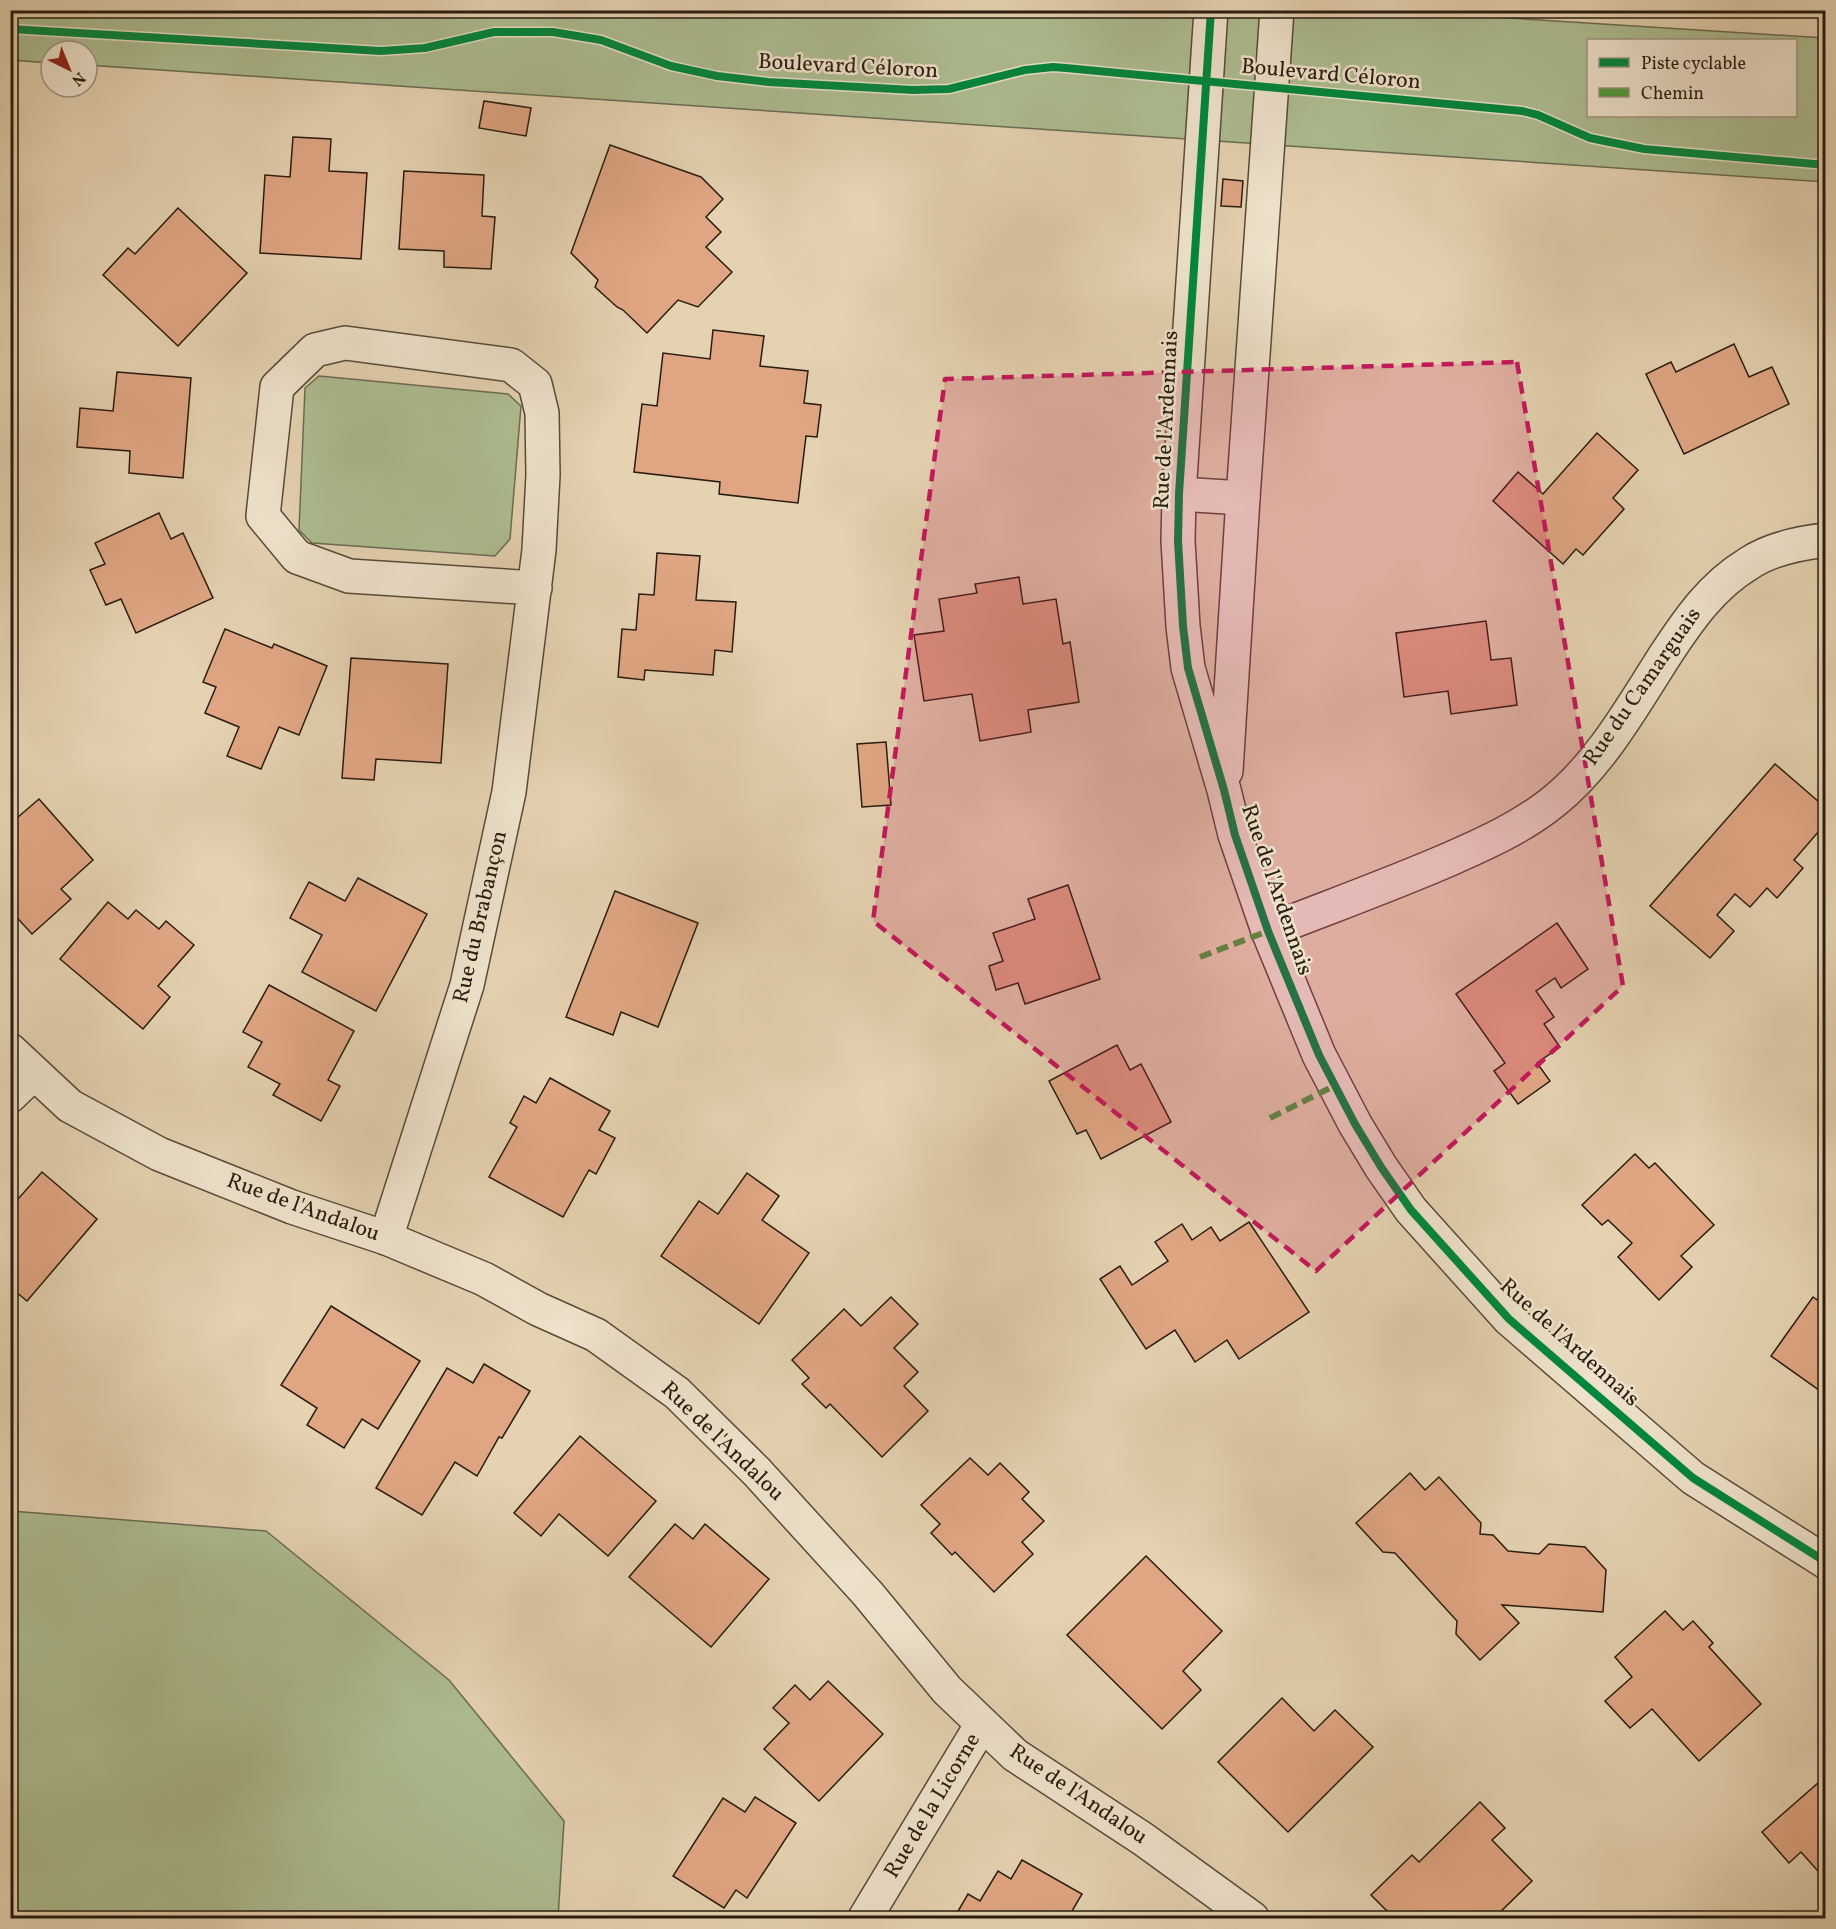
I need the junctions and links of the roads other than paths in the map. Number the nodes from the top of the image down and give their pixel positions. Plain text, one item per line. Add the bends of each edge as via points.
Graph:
1 (1211, 10) edge
2 (1277, 10) edge
3 (1179, 494) junction
4 (1243, 498) junction
5 (1826, 540) edge
6 (535, 588) junction
7 (1224, 790) junction
8 (1268, 931) junction
9 (10, 1050) edge
10 (34, 1073) junction
11 (10, 1096) edge
12 (386, 1238) junction
13 (1826, 1562) edge
14 (982, 1724) junction
15 (865, 1918) edge
16 (1252, 1918) edge

1 - 3 street, Rue de l'Ardennais
2 - 4 street, Rue de l'Ardennais
3 - 4 street, Rue de l'Ardennais
3 - 7 street, Rue de l'Ardennais via 1178,541 1188,668
4 - 7 street, Rue de l'Ardennais
5 - 8 street, Rue du Camarguais via 1774,552 1725,580 1687,622 1597,756 1555,801 1536,815 1482,845 1407,878
6 - 6 street, Rue du Brabançon via 543,476 542,413 535,384 511,365 345,343 315,350 277,387 263,516 297,557 349,576
6 - 12 street, Rue du Brabançon via 509,792 467,985
7 - 8 street, Rue de l'Ardennais
8 - 13 street, Rue de l'Ardennais via 1334,1086 1411,1210 1509,1318 1693,1478
9 - 10 street, Rue de l'Andalou
10 - 11 street
10 - 12 street, Rue de l'Andalou via 70,1106 159,1154 292,1207
12 - 14 street, Rue de l'Andalou via 484,1279 596,1335 677,1393 757,1472 947,1690
14 - 15 street, Rue de la Licorne
14 - 16 street, Rue de l'Andalou via 1015,1755 1143,1839

